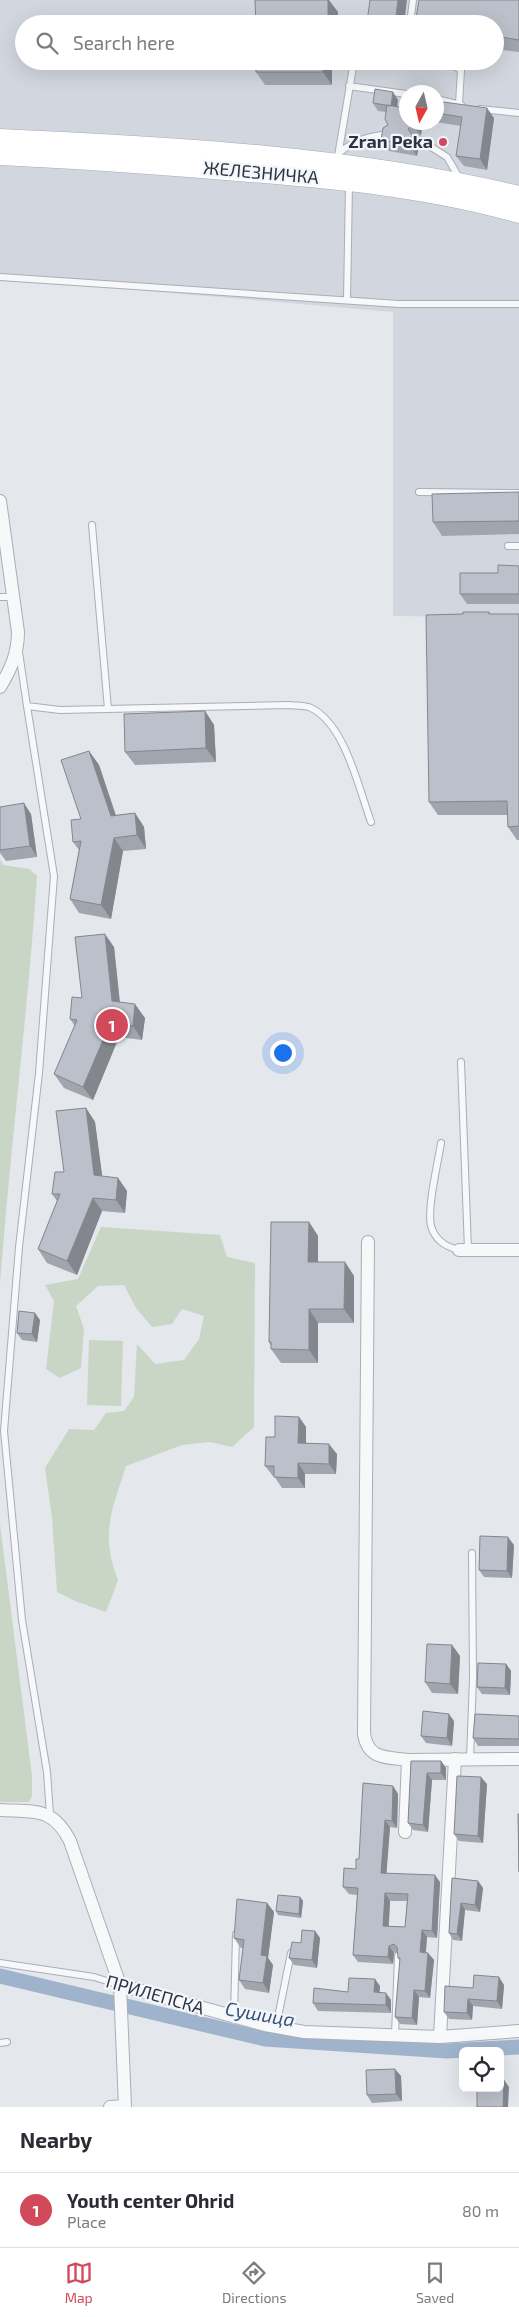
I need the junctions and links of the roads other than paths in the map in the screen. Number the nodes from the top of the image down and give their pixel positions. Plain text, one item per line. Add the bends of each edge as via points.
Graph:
1 (413, 0) edge
2 (411, 15) edge
3 (352, 70) edge
4 (461, 70) edge
5 (349, 86) junction
6 (399, 93) edge
7 (444, 101) edge
8 (459, 104) junction
9 (519, 113) edge
10 (0, 129) edge
11 (391, 134) edge
12 (10, 139) edge
13 (420, 140) dead end
14 (0, 155) edge
15 (338, 158) junction
16 (350, 182) junction
17 (462, 182) junction
18 (519, 196) edge
19 (519, 213) edge
20 (0, 277) edge
21 (346, 300) junction
22 (519, 304) edge
23 (419, 492) dead end
24 (519, 493) edge
25 (0, 502) edge
26 (92, 525) dead end
27 (508, 546) dead end
28 (519, 546) edge
29 (0, 597) edge
30 (14, 597) junction
31 (18, 648) junction
32 (0, 687) edge
33 (27, 706) junction
34 (108, 709) junction
35 (371, 822) dead end
36 (461, 1062) dead end
37 (441, 1143) dead end
38 (368, 1242) dead end
39 (464, 1250) junction
40 (519, 1250) edge
41 (472, 1553) dead end
42 (456, 1759) junction
43 (470, 1759) junction
44 (519, 1759) edge
45 (408, 1760) junction
46 (0, 1810) edge
47 (50, 1815) junction
48 (405, 1832) dead end
49 (237, 1922) edge
50 (292, 1947) edge
51 (398, 1956) edge
52 (0, 1962) edge
53 (120, 1985) junction
54 (234, 2017) junction
55 (276, 2027) junction
56 (519, 2031) edge
57 (396, 2035) junction
58 (440, 2037) junction
59 (110, 2107) edge
60 (125, 2107) edge

1 - 2 lane
3 - 5 lane
4 - 8 lane
5 - 6 lane
5 - 15 lane
7 - 8 lane
8 - 9 lane
10 - 12 main road
11 - 15 lane via 369,136 347,146
12 - 15 main road, ЖЕЛЕЗНИЧКА
13 - 17 lane via 447,157
14 - 16 main road, ЖЕЛЕЗНИЧКА via 133,162
15 - 17 main road, ЖЕЛЕЗНИЧКА
16 - 19 main road, ЖЕЛЕЗНИЧКА via 403,189
16 - 21 lane
17 - 18 main road, ЖЕЛЕЗНИЧКА
20 - 21 lane
21 - 22 lane via 399,304
23 - 24 lane
25 - 30 street
26 - 34 lane
27 - 28 lane
29 - 30 lane
30 - 31 street
31 - 32 street
31 - 33 lane
33 - 34 lane via 60,710
33 - 47 lane via 54,876 39,1073 19,1247 4,1431 22,1620 47,1772
34 - 35 lane via 288,705 310,708 333,727
36 - 39 lane
37 - 39 lane via 431,1226 438,1239 448,1247
38 - 45 street via 364,1734 366,1744 375,1755
39 - 40 street
41 - 43 lane
42 - 43 street
42 - 45 street
42 - 58 street
43 - 44 street
45 - 48 street
46 - 47 street
47 - 53 street via 62,1824 70,1841
49 - 54 lane
50 - 55 lane
51 - 57 lane
52 - 53 lane, ПРИЛЕПСКА via 94,1977
53 - 54 street, ПРИЛЕПСКА
53 - 60 street
54 - 55 street, ПРИЛЕПСКА
55 - 57 street, ПРИЛЕПСКА via 304,2032
56 - 58 street, ПРИЛЕПСКА
57 - 58 street, ПРИЛЕПСКА
59 - 60 street

